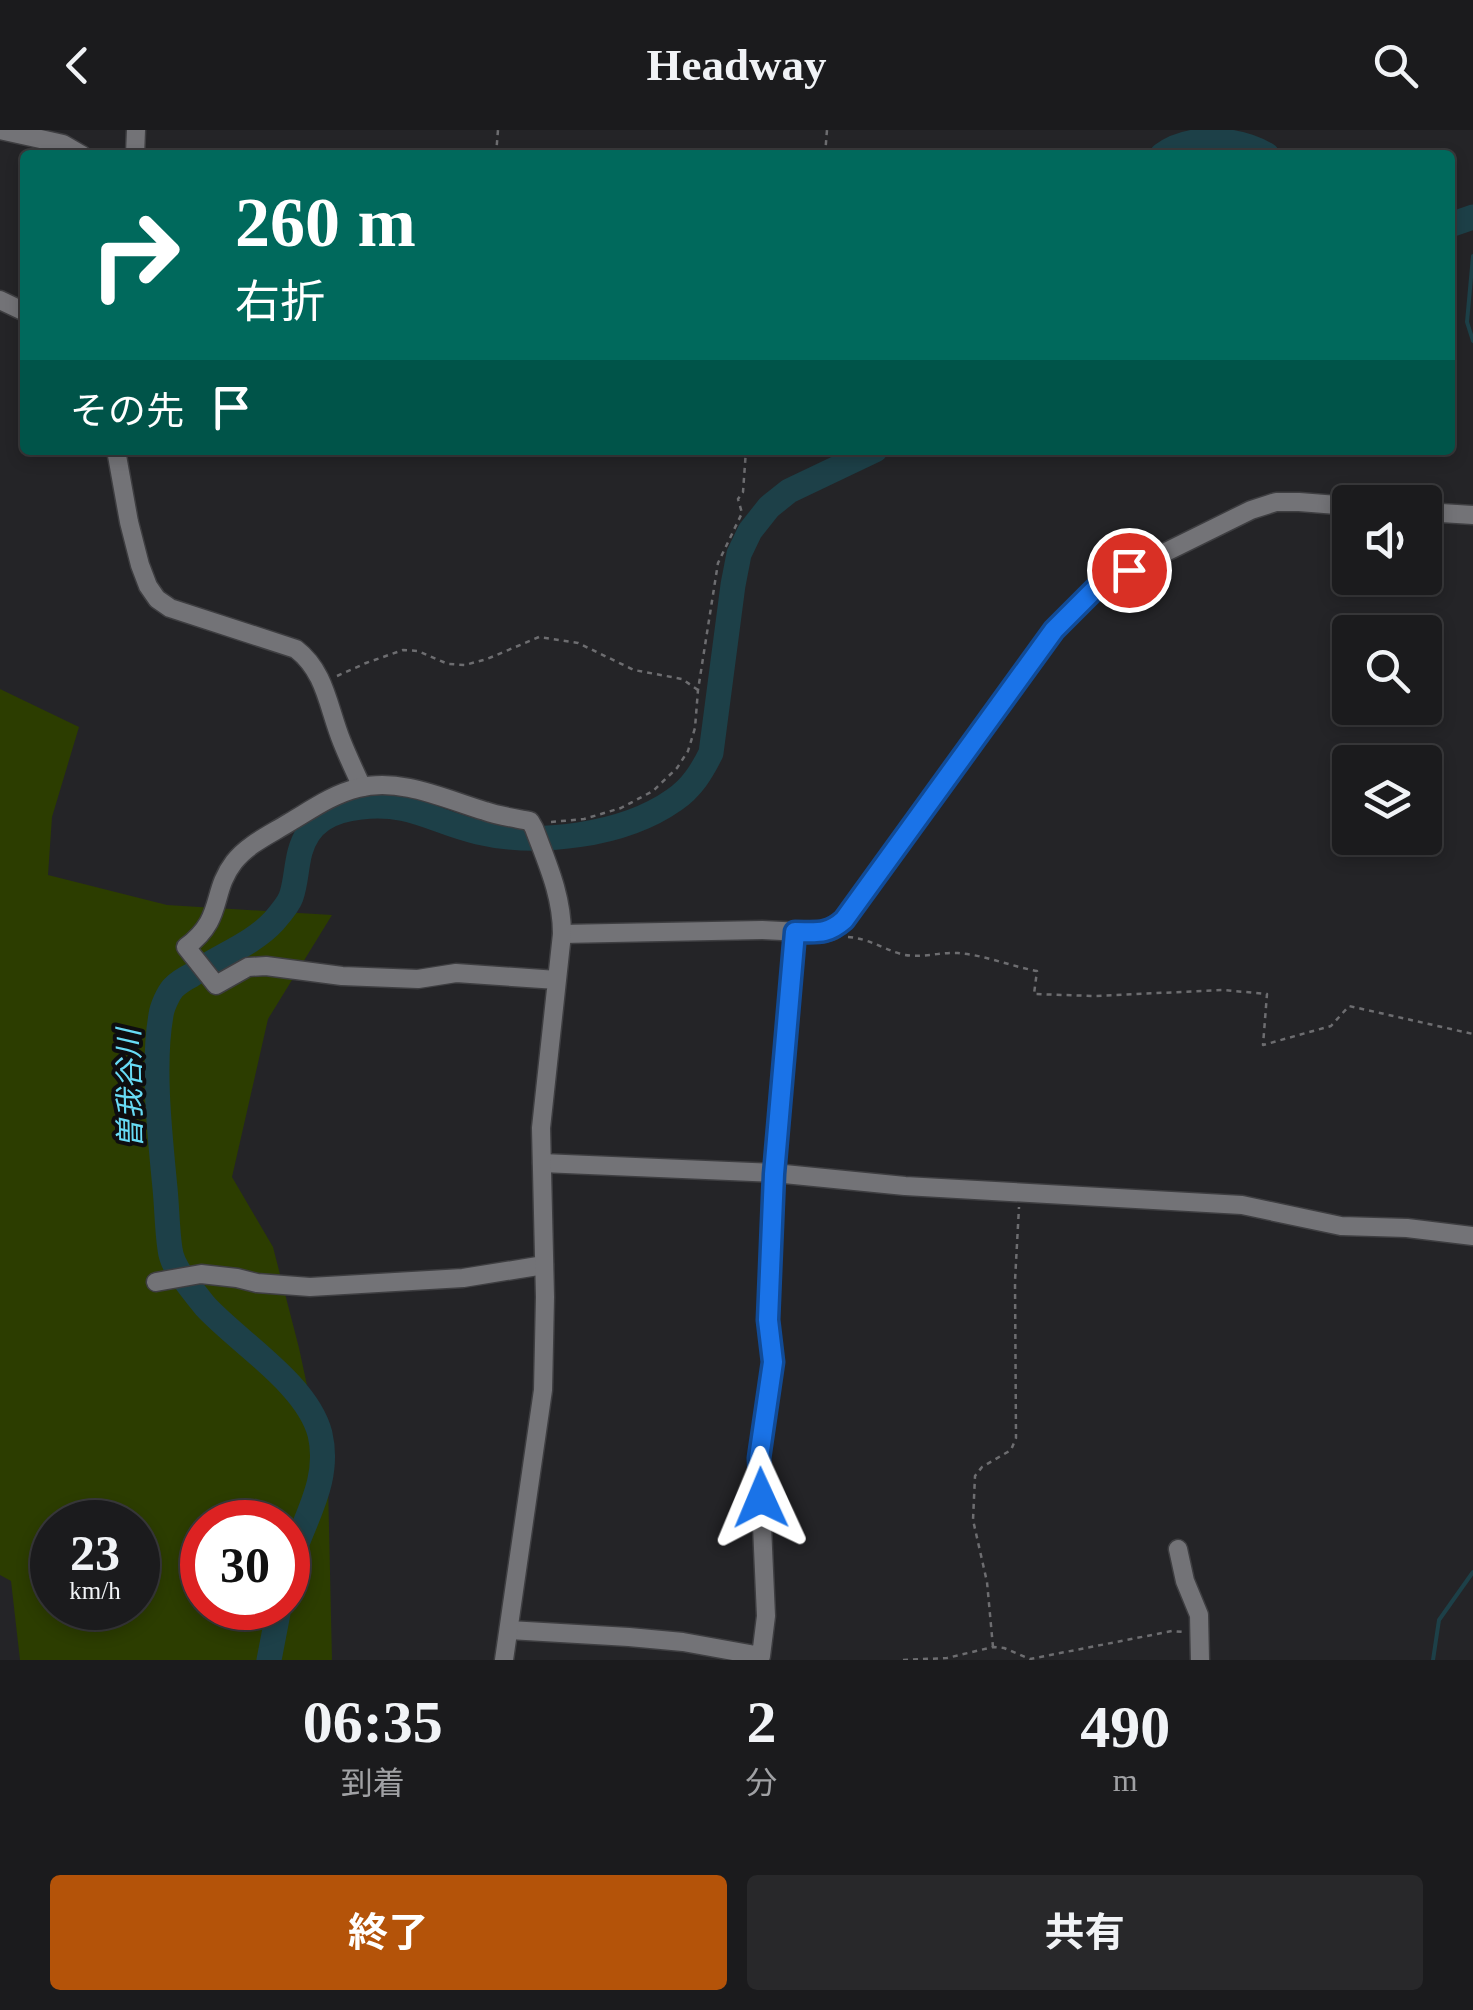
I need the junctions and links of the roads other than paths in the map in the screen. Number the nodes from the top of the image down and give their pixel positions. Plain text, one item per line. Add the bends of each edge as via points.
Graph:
1 (0, 130) edge
2 (73, 150) edge
3 (117, 455) edge
4 (1332, 505) edge
5 (1442, 513) edge
6 (1473, 515) edge
7 (362, 787) junction
8 (795, 932) junction
9 (562, 934) junction
10 (556, 980) junction
11 (542, 1162) junction
12 (774, 1174) junction
13 (1473, 1236) edge
14 (544, 1266) junction
15 (156, 1282) dead end
16 (1178, 1548) dead end
17 (509, 1630) junction
18 (504, 1660) edge
19 (1200, 1660) edge

1 - 2 street
3 - 7 street via 128,522 157,599 296,649 310,660
4 - 8 street via 1276,502 1251,510 1099,585 1054,630 844,920 833,930
5 - 6 street
7 - 9 street via 410,788 532,824 559,900
7 - 10 street via 333,796 232,865 206,930 186,947 216,985 248,967 266,966 418,980 456,974
8 - 9 street
8 - 12 street
9 - 10 street
10 - 11 street
11 - 12 street
11 - 14 street
12 - 13 street via 1242,1205 1341,1226
12 - 17 street via 768,1320 773,1362 759,1458 762,1656 648,1638
14 - 15 street via 310,1287 201,1274
14 - 17 street via 543,1390
16 - 19 street via 1199,1615
17 - 18 street

